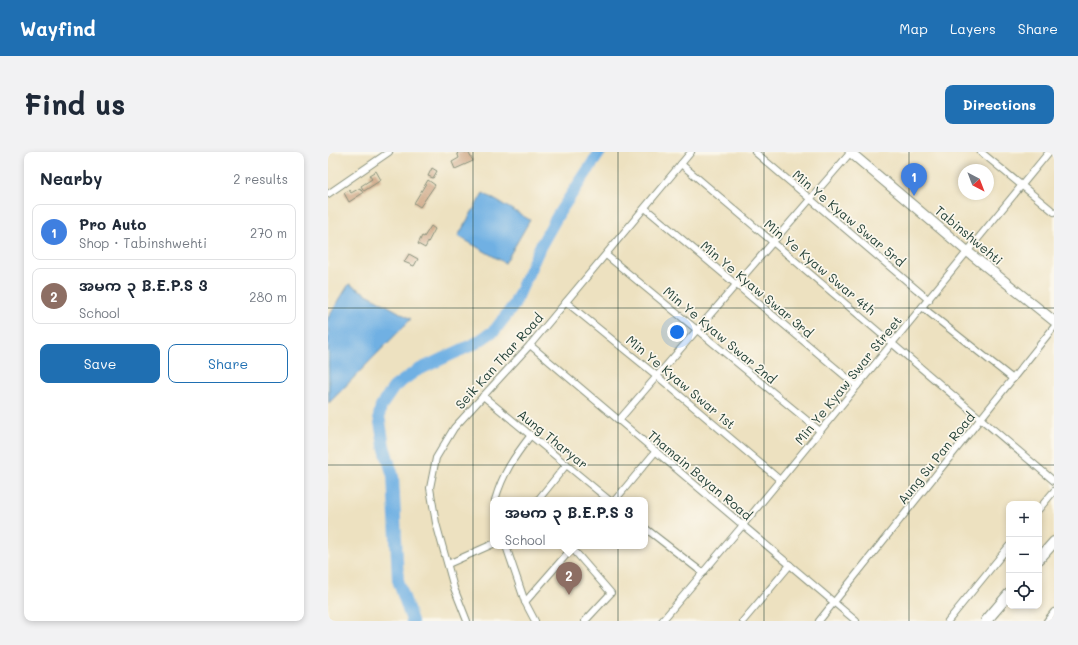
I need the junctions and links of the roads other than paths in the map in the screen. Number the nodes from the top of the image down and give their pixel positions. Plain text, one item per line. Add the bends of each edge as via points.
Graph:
1 (389, 152) edge
2 (691, 152) edge
3 (755, 152) edge
4 (850, 152) edge
5 (981, 152) edge
6 (1049, 152) edge
7 (681, 164) junction
8 (1022, 185) junction
9 (328, 194) edge
10 (810, 199) junction
11 (645, 208) junction
12 (1054, 212) edge
13 (773, 242) junction
14 (968, 252) junction
15 (606, 255) junction
16 (735, 285) junction
17 (928, 300) junction
18 (566, 302) junction
19 (922, 307) junction
20 (1054, 321) edge
21 (1054, 327) edge
22 (697, 330) junction
23 (892, 343) junction
24 (530, 345) junction
25 (657, 376) junction
26 (1012, 379) junction
27 (857, 386) junction
28 (483, 396) junction
29 (981, 419) junction
30 (619, 420) junction
31 (820, 431) junction
32 (531, 435) junction
33 (656, 451) junction
34 (567, 464) junction
35 (780, 480) junction
36 (1054, 481) edge
37 (1054, 491) edge
38 (496, 497) edge
39 (540, 497) edge
40 (606, 497) edge
41 (617, 497) edge
42 (1042, 505) edge
43 (743, 525) junction
44 (648, 530) edge
45 (1054, 542) edge
46 (490, 545) edge
47 (507, 549) edge
48 (571, 549) edge
49 (575, 549) edge
50 (1006, 550) edge
51 (1042, 556) edge
52 (448, 564) junction
53 (790, 565) junction
54 (703, 573) junction
55 (1006, 598) edge
56 (525, 602) junction
57 (834, 602) junction
58 (1054, 612) edge
59 (467, 621) edge
60 (534, 621) edge
61 (585, 621) edge
62 (662, 621) edge
63 (743, 621) edge
64 (819, 621) edge
65 (856, 621) edge
66 (948, 621) edge
67 (986, 621) edge
68 (1047, 621) edge

1 - 9 street
2 - 7 street, Seik Kan Thar Road
3 - 10 street, Min Ye Kyaw Swar 5rd
4 - 10 street
4 - 14 main road, Tabinshwehti
5 - 8 street
6 - 8 street, Min Ye Kyaw Swar Street
7 - 11 street, Seik Kan Thar Road
7 - 13 street, Min Ye Kyaw Swar 4th
8 - 12 street
8 - 14 street, Min Ye Kyaw Swar Street
10 - 13 street
10 - 17 street, Min Ye Kyaw Swar 5rd
11 - 15 street, Seik Kan Thar Road
11 - 16 street, Min Ye Kyaw Swar 3rd
13 - 16 street
13 - 23 street, Min Ye Kyaw Swar 4th
14 - 17 street, Min Ye Kyaw Swar Street
14 - 20 main road, Tabinshwehti
15 - 18 street, Seik Kan Thar Road
15 - 22 street, Min Ye Kyaw Swar 2nd
16 - 22 street
16 - 27 street, Min Ye Kyaw Swar 3rd
17 - 19 street, Min Ye Kyaw Swar Street
18 - 24 street, Seik Kan Thar Road
18 - 25 street, Min Ye Kyaw Swar 1st
19 - 23 street, Min Ye Kyaw Swar Street
19 - 26 street
21 - 26 street, Aung Su Pan Road
22 - 25 street
22 - 31 street, Min Ye Kyaw Swar 2nd
23 - 27 street, Min Ye Kyaw Swar Street
23 - 29 street, Min Ye Kyaw Swar 4th
24 - 28 street, Seik Kan Thar Road
24 - 30 street, Thamain Bayan Road
25 - 30 street
25 - 35 street, Min Ye Kyaw Swar 1st
26 - 29 street, Aung Su Pan Road
27 - 31 street, Min Ye Kyaw Swar Street
28 - 32 street, Aung Tharyar
28 - 52 street, Seik Kan Thar Road via 454,428 436,458 430,488 436,523
29 - 36 street, Min Ye Kyaw Swar 4th
29 - 57 street, Aung Su Pan Road
30 - 33 street, Thamain Bayan Road
31 - 35 street, Min Ye Kyaw Swar Street
32 - 34 street, Aung Tharyar
32 - 38 street via 512,459
33 - 41 street
33 - 43 street, Thamain Bayan Road
34 - 39 street
34 - 40 street, Aung Tharyar
35 - 43 street, Min Ye Kyaw Swar Street
37 - 42 street
43 - 53 street, Thamain Bayan Road
43 - 54 street, Min Ye Kyaw Swar Street
44 - 54 street
45 - 51 main road
46 - 52 street
47 - 56 street
48 - 56 street
49 - 61 street via 611,593
50 - 66 street
52 - 59 street, Seik Kan Thar Road
53 - 57 street, Thamain Bayan Road
53 - 63 street
54 - 62 street, Min Ye Kyaw Swar Street
55 - 67 main road
56 - 60 street
57 - 64 street, Aung Su Pan Road
57 - 65 street, Thamain Bayan Road
58 - 68 street

